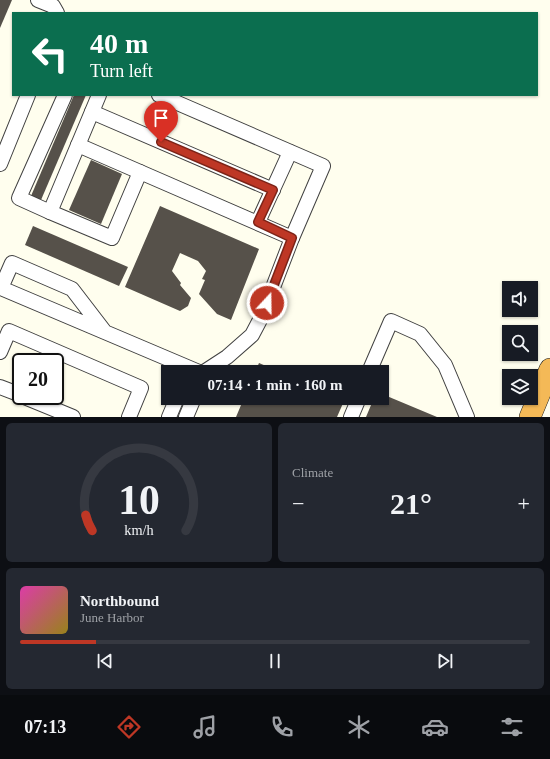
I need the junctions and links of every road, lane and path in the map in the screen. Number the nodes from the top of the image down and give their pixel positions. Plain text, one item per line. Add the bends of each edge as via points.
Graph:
1 (38, 0) edge
2 (56, 12) edge
3 (28, 96) edge
4 (65, 96) edge
5 (99, 96) edge
6 (161, 96) edge
7 (92, 112) junction
8 (78, 145) junction
9 (290, 152) junction
10 (0, 164) edge
11 (140, 172) junction
12 (273, 190) junction
13 (50, 212) junction
14 (258, 222) junction
15 (292, 238) junction
16 (105, 332) junction
17 (0, 352) edge
18 (183, 365) edge
19 (214, 365) edge
20 (373, 365) edge
21 (550, 369) edge
22 (0, 387) edge
23 (12, 392) edge
24 (43, 405) edge
25 (175, 405) edge
26 (191, 405) edge
27 (356, 405) edge
28 (72, 417) edge
29 (129, 417) edge
30 (170, 417) edge
31 (186, 417) edge
32 (351, 417) edge
33 (468, 417) edge
34 (530, 417) edge

1 - 2 street via 53,6
3 - 10 street
4 - 13 street via 19,198
5 - 7 street
6 - 9 street
7 - 8 street
7 - 12 street
8 - 11 street
8 - 13 street
9 - 12 street
9 - 15 street via 323,166
11 - 13 street via 112,238
11 - 14 street
12 - 14 street
14 - 15 street
15 - 19 street via 262,316 252,335
16 - 16 street via 72,289 12,263 1,288
16 - 18 street
17 - 29 street via 9,331 141,388
20 - 33 street via 391,321 420,334 445,365
21 - 34 highway
22 - 23 street
24 - 28 street
25 - 30 street
26 - 31 street
27 - 32 street

